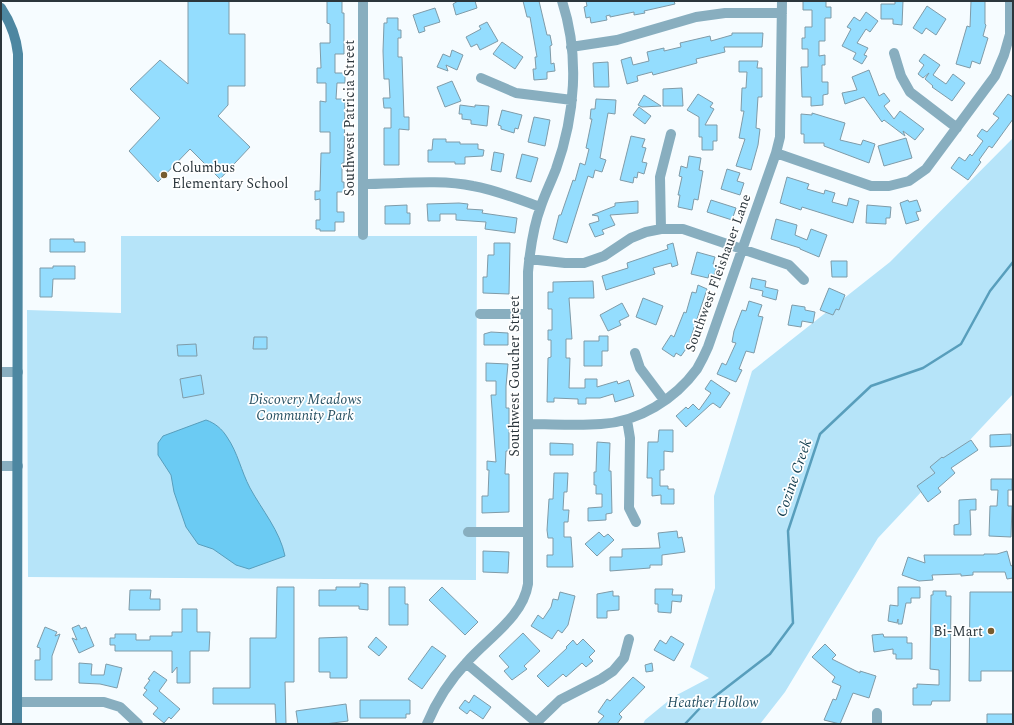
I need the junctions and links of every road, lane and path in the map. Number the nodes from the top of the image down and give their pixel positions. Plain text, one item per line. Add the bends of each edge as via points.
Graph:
1 (363, 1) edge
2 (562, 1) edge
3 (782, 1) edge
4 (1010, 1) edge
5 (1, 8) edge
6 (782, 13) junction
7 (571, 47) junction
8 (894, 53) dead end
9 (481, 78) dead end
10 (572, 100) junction
11 (957, 128) junction
12 (671, 134) dead end
13 (776, 153) junction
14 (363, 184) junction
15 (540, 207) junction
16 (661, 229) junction
17 (363, 235) dead end
18 (743, 248) junction
19 (529, 260) junction
20 (804, 280) dead end
21 (480, 314) dead end
22 (528, 314) junction
23 (635, 352) dead end
24 (1, 372) edge
25 (18, 372) junction
26 (664, 400) junction
27 (627, 420) junction
28 (528, 424) junction
29 (1, 466) edge
30 (18, 466) junction
31 (636, 522) dead end
32 (468, 532) dead end
33 (528, 532) junction
34 (629, 639) dead end
35 (466, 663) junction
36 (17, 702) junction
37 (877, 713) dead end
38 (535, 723) edge
39 (17, 724) edge
40 (138, 724) edge
41 (427, 724) edge
42 (877, 724) edge

1 - 14 street, Southwest Patricia Street
2 - 7 street, Southwest Goucher Street
3 - 6 street, Southwest Fleishauer Lane
4 - 11 street via 1010,34 1004,55 995,76
5 - 25 main road via 12,26 18,54
6 - 7 street via 725,13 696,17 617,40
6 - 13 street, Southwest Fleishauer Lane via 782,123
7 - 10 street, Southwest Goucher Street
8 - 11 street via 901,76 910,92
9 - 10 street via 516,93
10 - 15 street, Southwest Goucher Street via 556,170
11 - 13 street via 926,169 909,181 889,186 871,186
12 - 16 street via 660,177
13 - 18 street, Southwest Fleishauer Lane
14 - 15 street via 472,186
14 - 17 street, Southwest Patricia Street
15 - 19 street, Southwest Goucher Street
16 - 18 street via 683,228
16 - 19 street via 631,238 604,256 584,262
18 - 20 street via 789,264
18 - 26 street, Southwest Fleishauer Lane via 708,347 697,368 681,387
19 - 22 street, Southwest Goucher Street
21 - 22 street
22 - 28 street, Southwest Goucher Street
23 - 26 street via 640,368
24 - 25 street
25 - 30 main road
26 - 27 street, Southwest Fleishauer Lane via 639,416
27 - 28 street, Southwest Fleishauer Lane via 602,424
27 - 31 street via 630,438 630,508
28 - 33 street, Southwest Goucher Street
29 - 30 street
30 - 36 main road
32 - 33 street
33 - 35 street, Southwest Goucher Street via 526,595 518,611
34 - 38 street via 624,658 613,671 560,700
35 - 38 street
35 - 41 street, Southwest Goucher Street via 444,693
36 - 39 main road
36 - 40 street via 104,702 120,707
37 - 42 street

